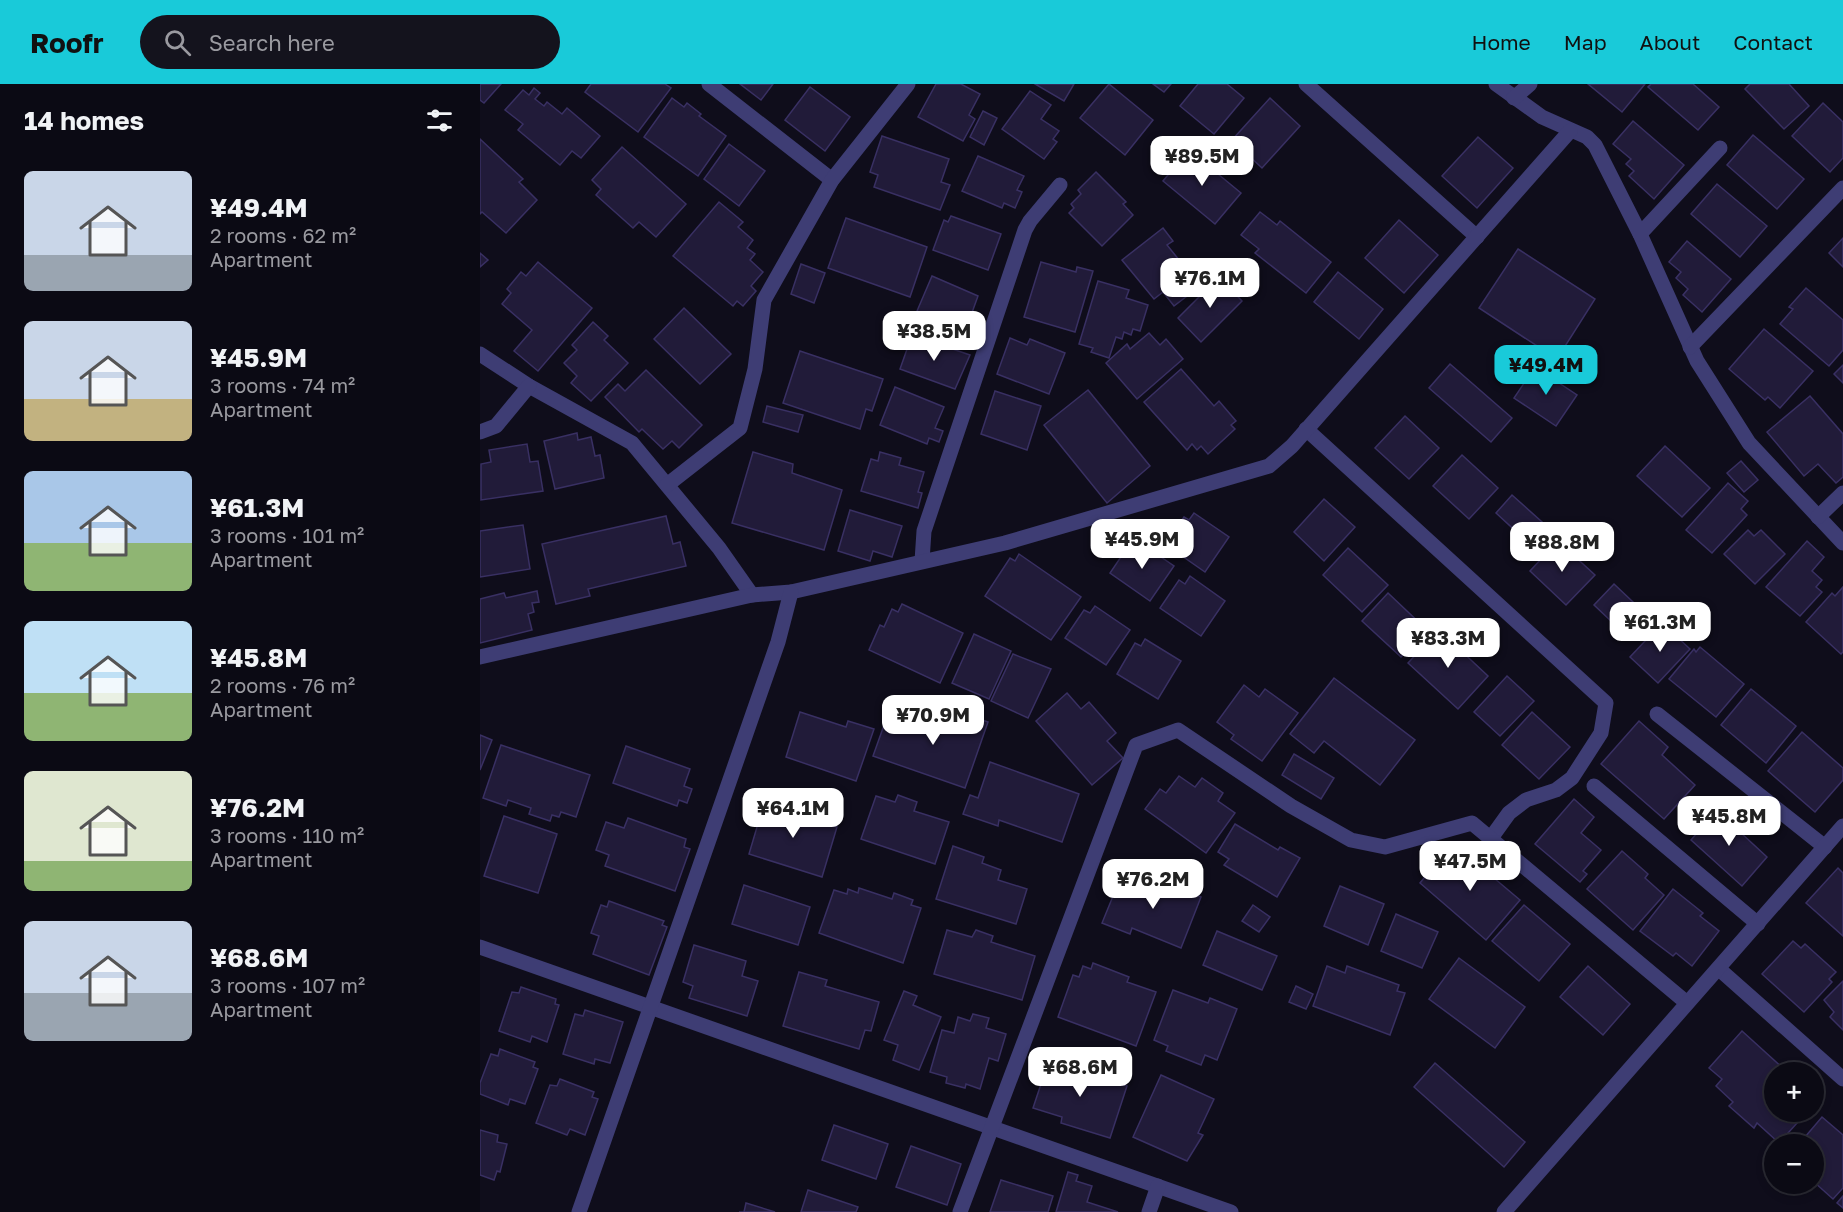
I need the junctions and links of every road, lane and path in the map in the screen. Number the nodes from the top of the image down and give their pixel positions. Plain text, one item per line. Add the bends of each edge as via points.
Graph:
1 (709, 84) edge
2 (908, 84) edge
3 (1306, 84) edge
4 (1496, 84) edge
5 (1530, 84) edge
6 (1514, 98) junction
7 (1570, 131) junction
8 (1720, 148) dead end
9 (832, 180) junction
10 (1060, 185) dead end
11 (1843, 188) edge
12 (1640, 234) junction
13 (1477, 237) junction
14 (1690, 347) junction
15 (480, 354) edge
16 (529, 386) junction
17 (1306, 429) junction
18 (480, 432) edge
19 (667, 484) junction
20 (1843, 493) edge
21 (1818, 517) junction
22 (1843, 543) edge
23 (922, 561) junction
24 (791, 592) junction
25 (752, 595) junction
26 (480, 657) edge
27 (1657, 714) dead end
28 (1594, 786) dead end
29 (1843, 826) edge
30 (1491, 838) junction
31 (1825, 847) junction
32 (1758, 924) junction
33 (480, 947) edge
34 (1719, 969) junction
35 (1687, 1003) junction
36 (649, 1007) junction
37 (1843, 1079) edge
38 (990, 1126) junction
39 (1158, 1186) junction
40 (579, 1212) edge
41 (960, 1212) edge
42 (1149, 1212) edge
43 (1231, 1212) edge
44 (1504, 1212) edge

1 - 9 street
2 - 9 street
3 - 13 street
4 - 6 street
5 - 6 street
6 - 7 street
7 - 12 street via 1587,137 1594,145
7 - 13 street
8 - 12 street
9 - 19 street via 764,300 755,369 740,428
10 - 23 street via 1025,230 924,531
11 - 14 street
12 - 14 street
13 - 17 street
14 - 21 street via 1749,443
15 - 16 street
16 - 18 street via 496,426
16 - 19 street via 622,435
17 - 23 street via 1280,458 1257,470 1005,543
17 - 30 street via 1606,703 1601,733 1572,778 1556,790 1526,800 1509,813
19 - 25 street
20 - 21 street
21 - 22 street
23 - 24 street
24 - 25 street
24 - 36 street via 778,642
25 - 26 street
27 - 31 street
28 - 32 street
29 - 31 street
30 - 35 street
30 - 38 street via 1472,823 1384,847 1351,840 1291,806 1178,730 1136,745
31 - 32 street
32 - 34 street
33 - 36 street
34 - 35 street
34 - 37 street
35 - 44 street
36 - 38 street
36 - 40 street
38 - 39 street
38 - 41 street
39 - 42 street
39 - 43 street

